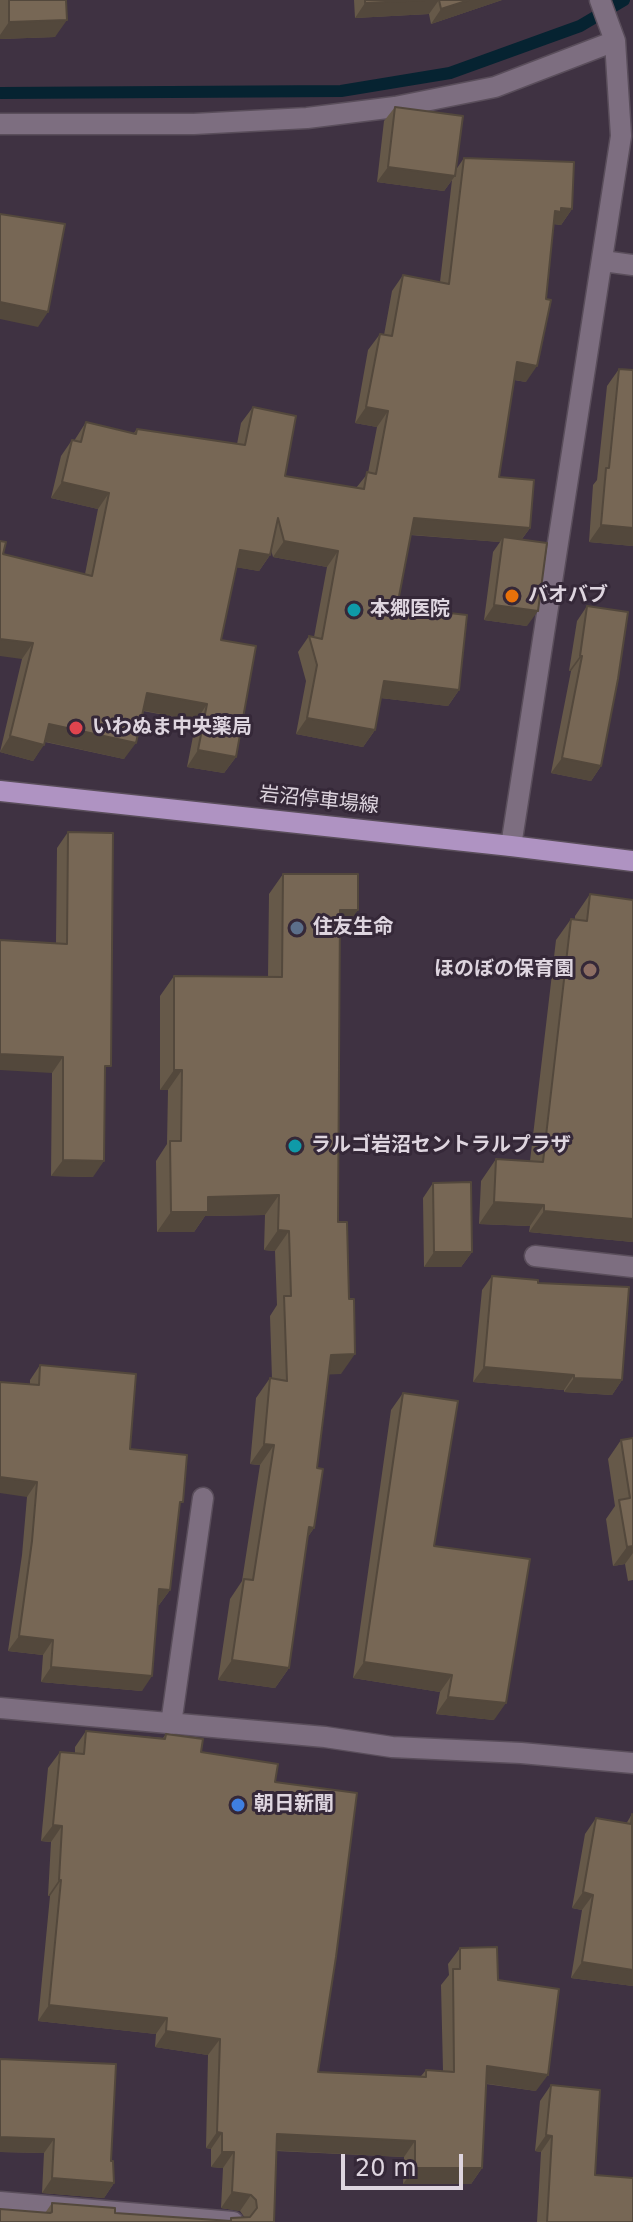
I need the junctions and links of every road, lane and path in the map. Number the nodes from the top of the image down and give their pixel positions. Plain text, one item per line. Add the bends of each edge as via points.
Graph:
1 (600, 1) edge
2 (612, 34) junction
3 (0, 124) edge
4 (603, 261) junction
5 (633, 265) edge
6 (0, 791) edge
7 (511, 846) junction
8 (633, 861) edge
9 (535, 1256) dead end
10 (633, 1267) edge
11 (203, 1498) dead end
12 (0, 1708) edge
13 (171, 1724) junction
14 (633, 1763) edge
15 (0, 2202) edge
16 (233, 2222) edge

1 - 2 street
2 - 3 street via 495,87 395,107 194,124
2 - 4 street via 621,136
4 - 5 street
4 - 7 street
6 - 7 main road, 岩沼停車場線
7 - 8 main road, 岩沼停車場線
9 - 10 street
11 - 13 street
12 - 13 street
13 - 14 street via 392,1747
15 - 16 street

